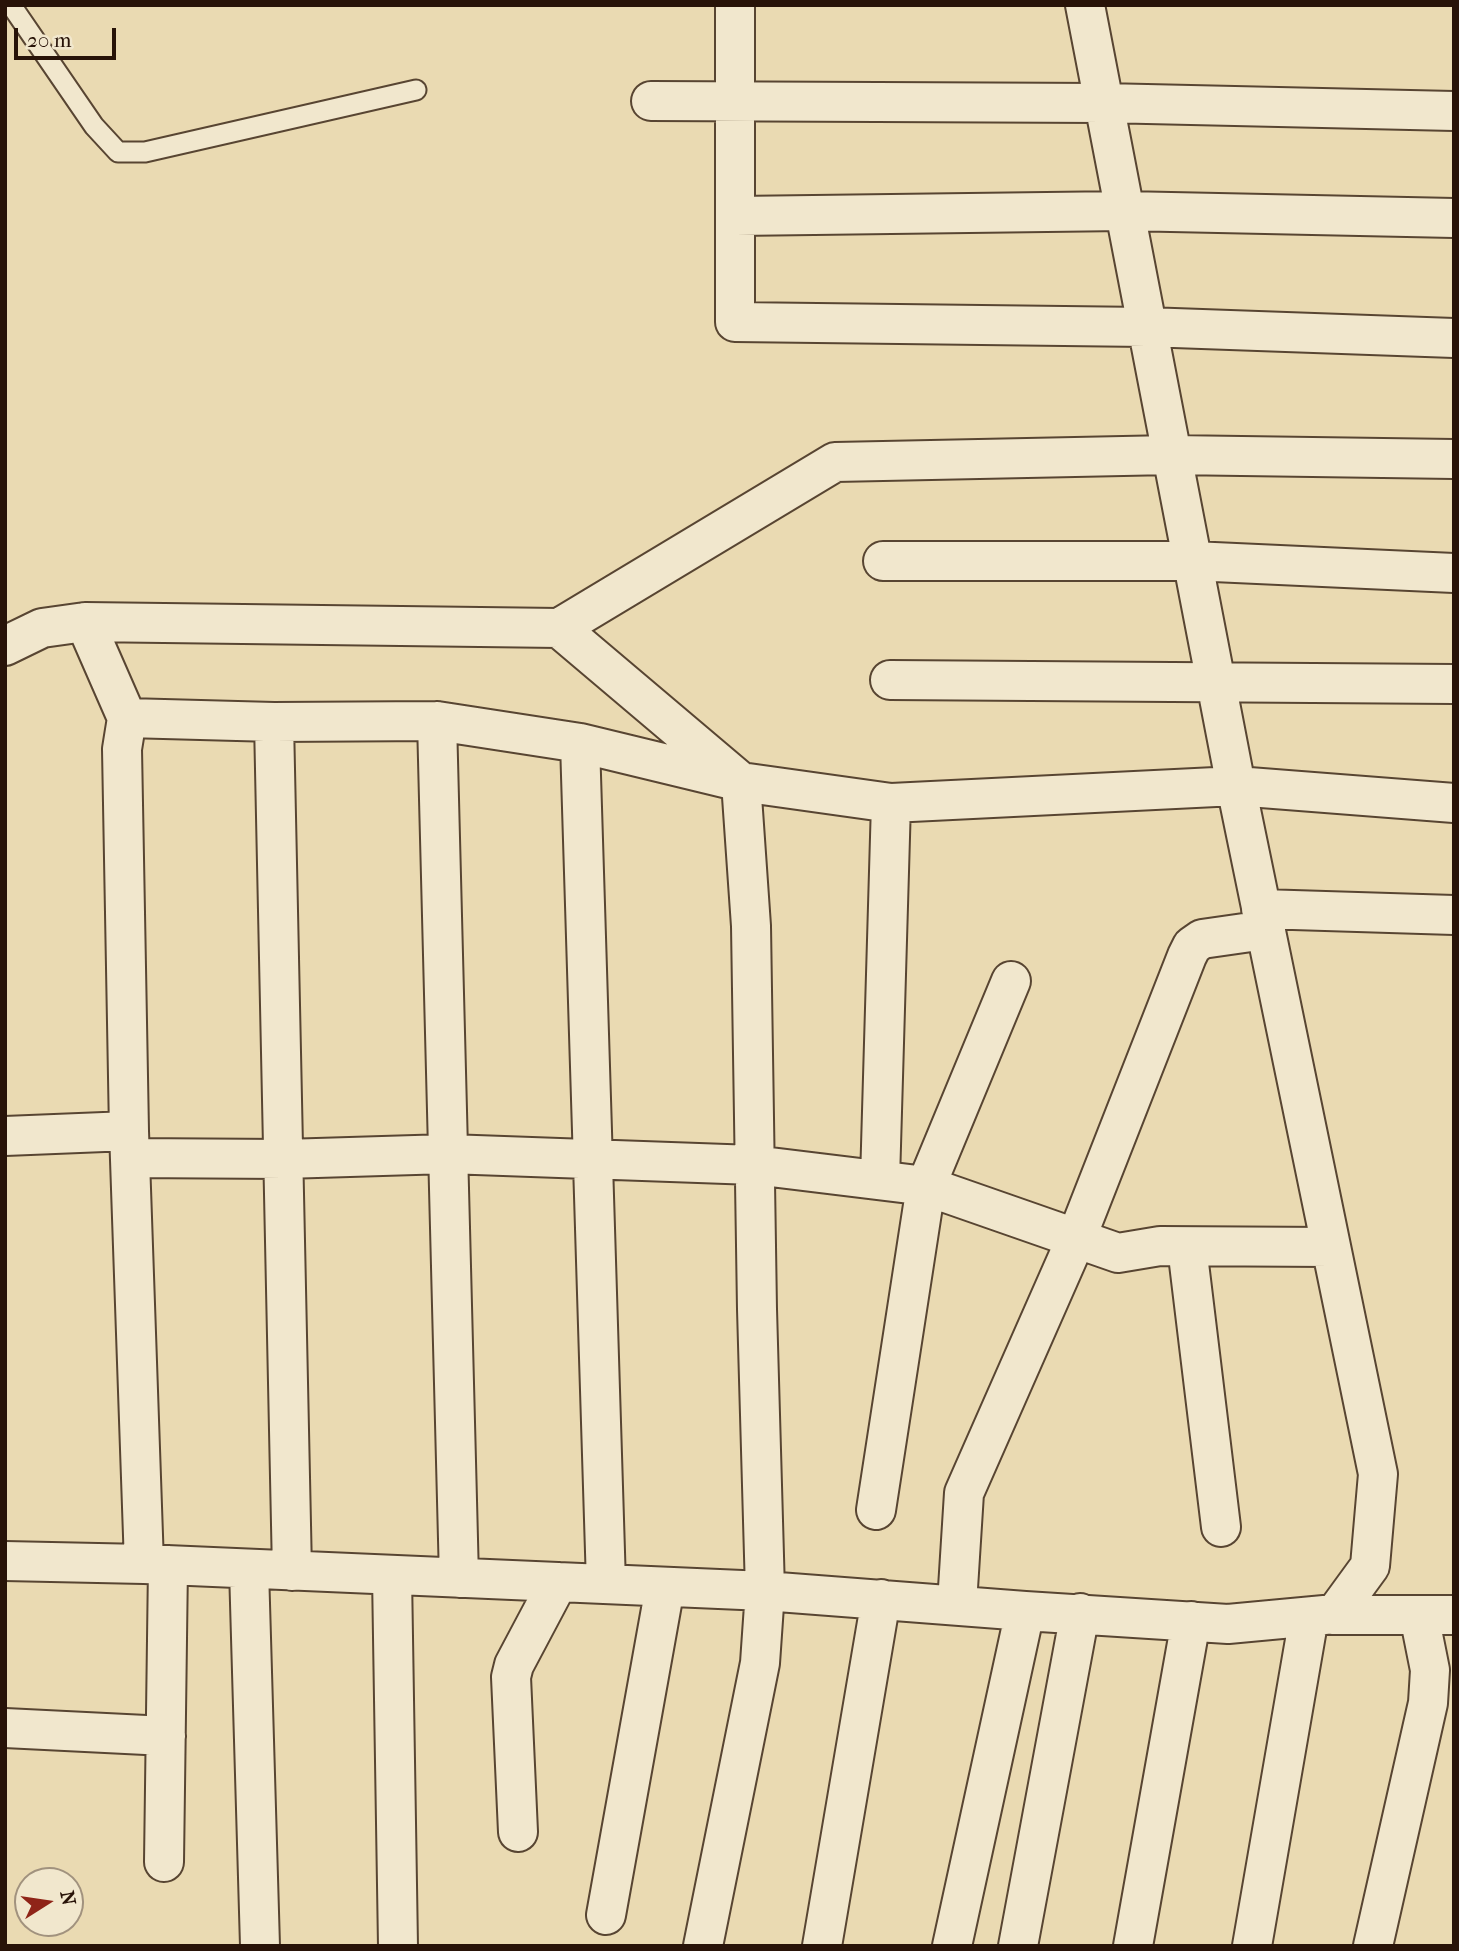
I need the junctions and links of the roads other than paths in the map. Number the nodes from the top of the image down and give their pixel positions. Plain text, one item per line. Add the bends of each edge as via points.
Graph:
1 (11, 5) edge
2 (735, 5) edge
3 (1085, 5) edge
4 (416, 90) dead end
5 (651, 101) dead end
6 (737, 102) junction
7 (1103, 103) junction
8 (1454, 111) edge
9 (1124, 211) junction
10 (736, 216) junction
11 (1454, 218) edge
12 (1146, 327) junction
13 (1454, 338) edge
14 (1171, 455) junction
15 (1454, 459) edge
16 (883, 561) dead end
17 (1192, 561) junction
18 (1454, 573) edge
19 (85, 622) junction
20 (559, 628) junction
21 (5, 646) edge
22 (890, 680) dead end
23 (1216, 681) junction
24 (1454, 684) edge
25 (127, 718) junction
26 (437, 721) junction
27 (274, 722) junction
28 (580, 743) junction
29 (741, 782) junction
30 (1236, 786) junction
31 (891, 803) junction
32 (1454, 803) edge
33 (1454, 915) edge
34 (1263, 920) junction
35 (1011, 981) dead end
36 (5, 1136) edge
37 (130, 1145) junction
38 (448, 1154) junction
39 (284, 1159) junction
40 (593, 1160) junction
41 (754, 1165) junction
42 (880, 1180) junction
43 (926, 1186) junction
44 (1076, 1238) junction
45 (1187, 1247) junction
46 (1330, 1247) junction
47 (876, 1510) dead end
48 (1221, 1527) dead end
49 (5, 1561) edge
50 (156, 1565) junction
51 (249, 1569) junction
52 (292, 1571) junction
53 (392, 1575) junction
54 (459, 1578) junction
55 (558, 1582) junction
56 (606, 1584) junction
57 (665, 1587) junction
58 (765, 1591) junction
59 (881, 1599) junction
60 (957, 1604) junction
61 (1025, 1611) junction
62 (1080, 1613) junction
63 (1436, 1615) edge
64 (1320, 1616) junction
65 (1191, 1621) junction
66 (5, 1728) edge
67 (166, 1736) junction
68 (518, 1832) dead end
69 (164, 1862) dead end
70 (606, 1915) dead end
71 (260, 1946) edge
72 (398, 1946) edge
73 (703, 1946) edge
74 (822, 1946) edge
75 (953, 1946) edge
76 (1018, 1946) edge
77 (1133, 1946) edge
78 (1252, 1946) edge
79 (1373, 1946) edge

1 - 4 lane via 94,127 118,152 145,152
2 - 6 street
3 - 7 street
5 - 6 street
6 - 7 street
6 - 10 street
7 - 8 street
7 - 9 street
9 - 10 street
9 - 11 street
9 - 12 street
10 - 12 street via 735,322
12 - 13 street
12 - 14 street
14 - 15 street
14 - 17 street
14 - 20 street via 835,462
16 - 17 street
17 - 18 street
17 - 23 street
19 - 20 street
19 - 21 street via 42,628
19 - 25 street
20 - 29 street
22 - 23 street
23 - 24 street
23 - 30 street
25 - 27 street
25 - 37 street via 122,749
26 - 27 street
26 - 28 street
26 - 38 street
27 - 39 street
28 - 29 street
28 - 40 street
29 - 31 street
29 - 41 street via 751,926
30 - 31 street
30 - 32 street
30 - 34 street
31 - 42 street
33 - 34 street
34 - 44 street via 1192,946
34 - 46 street
35 - 43 street
36 - 37 street
37 - 39 street
37 - 50 street
38 - 39 street
38 - 40 street
38 - 54 street
39 - 52 street
40 - 41 street
40 - 56 street
41 - 42 street
41 - 58 street
42 - 43 street
43 - 44 street
43 - 47 street
44 - 45 street via 1118,1254 1160,1246
44 - 60 street via 964,1493
45 - 46 street
45 - 48 street
46 - 64 street via 1378,1474 1370,1566 1335,1614
49 - 50 street
50 - 51 street
50 - 67 street
51 - 52 street
51 - 71 street
52 - 53 street
53 - 54 street
53 - 72 street
54 - 55 street
55 - 56 street
55 - 68 street via 511,1676
56 - 57 street
57 - 58 street
57 - 70 street
58 - 59 street
58 - 73 street via 760,1663
59 - 60 street
59 - 74 street
60 - 61 street
61 - 62 street
61 - 75 street
62 - 65 street
62 - 76 street
63 - 64 street
63 - 79 street via 1429,1703
64 - 65 street via 1228,1624
64 - 78 street
65 - 77 street
66 - 67 street
67 - 69 street

